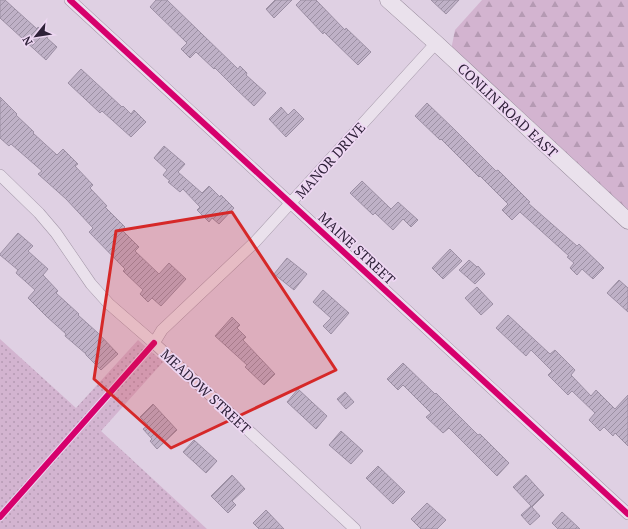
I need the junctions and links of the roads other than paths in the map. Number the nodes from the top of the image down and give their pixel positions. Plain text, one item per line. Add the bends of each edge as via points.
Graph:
1 (70, 0) edge
2 (388, 0) edge
3 (436, 43) junction
4 (0, 174) edge
5 (291, 203) junction
6 (628, 221) edge
7 (154, 343) junction
8 (628, 514) edge
9 (355, 529) edge

1 - 5 street, MAINE STREET
2 - 3 street, CONLIN ROAD EAST
3 - 5 street, MANOR DRIVE
3 - 6 street, CONLIN ROAD EAST
4 - 7 street, MEADOW STREET via 40,213 91,284 109,304
5 - 7 street, MANOR DRIVE via 256,242 162,330
5 - 8 street, MAINE STREET
7 - 9 street, MEADOW STREET

